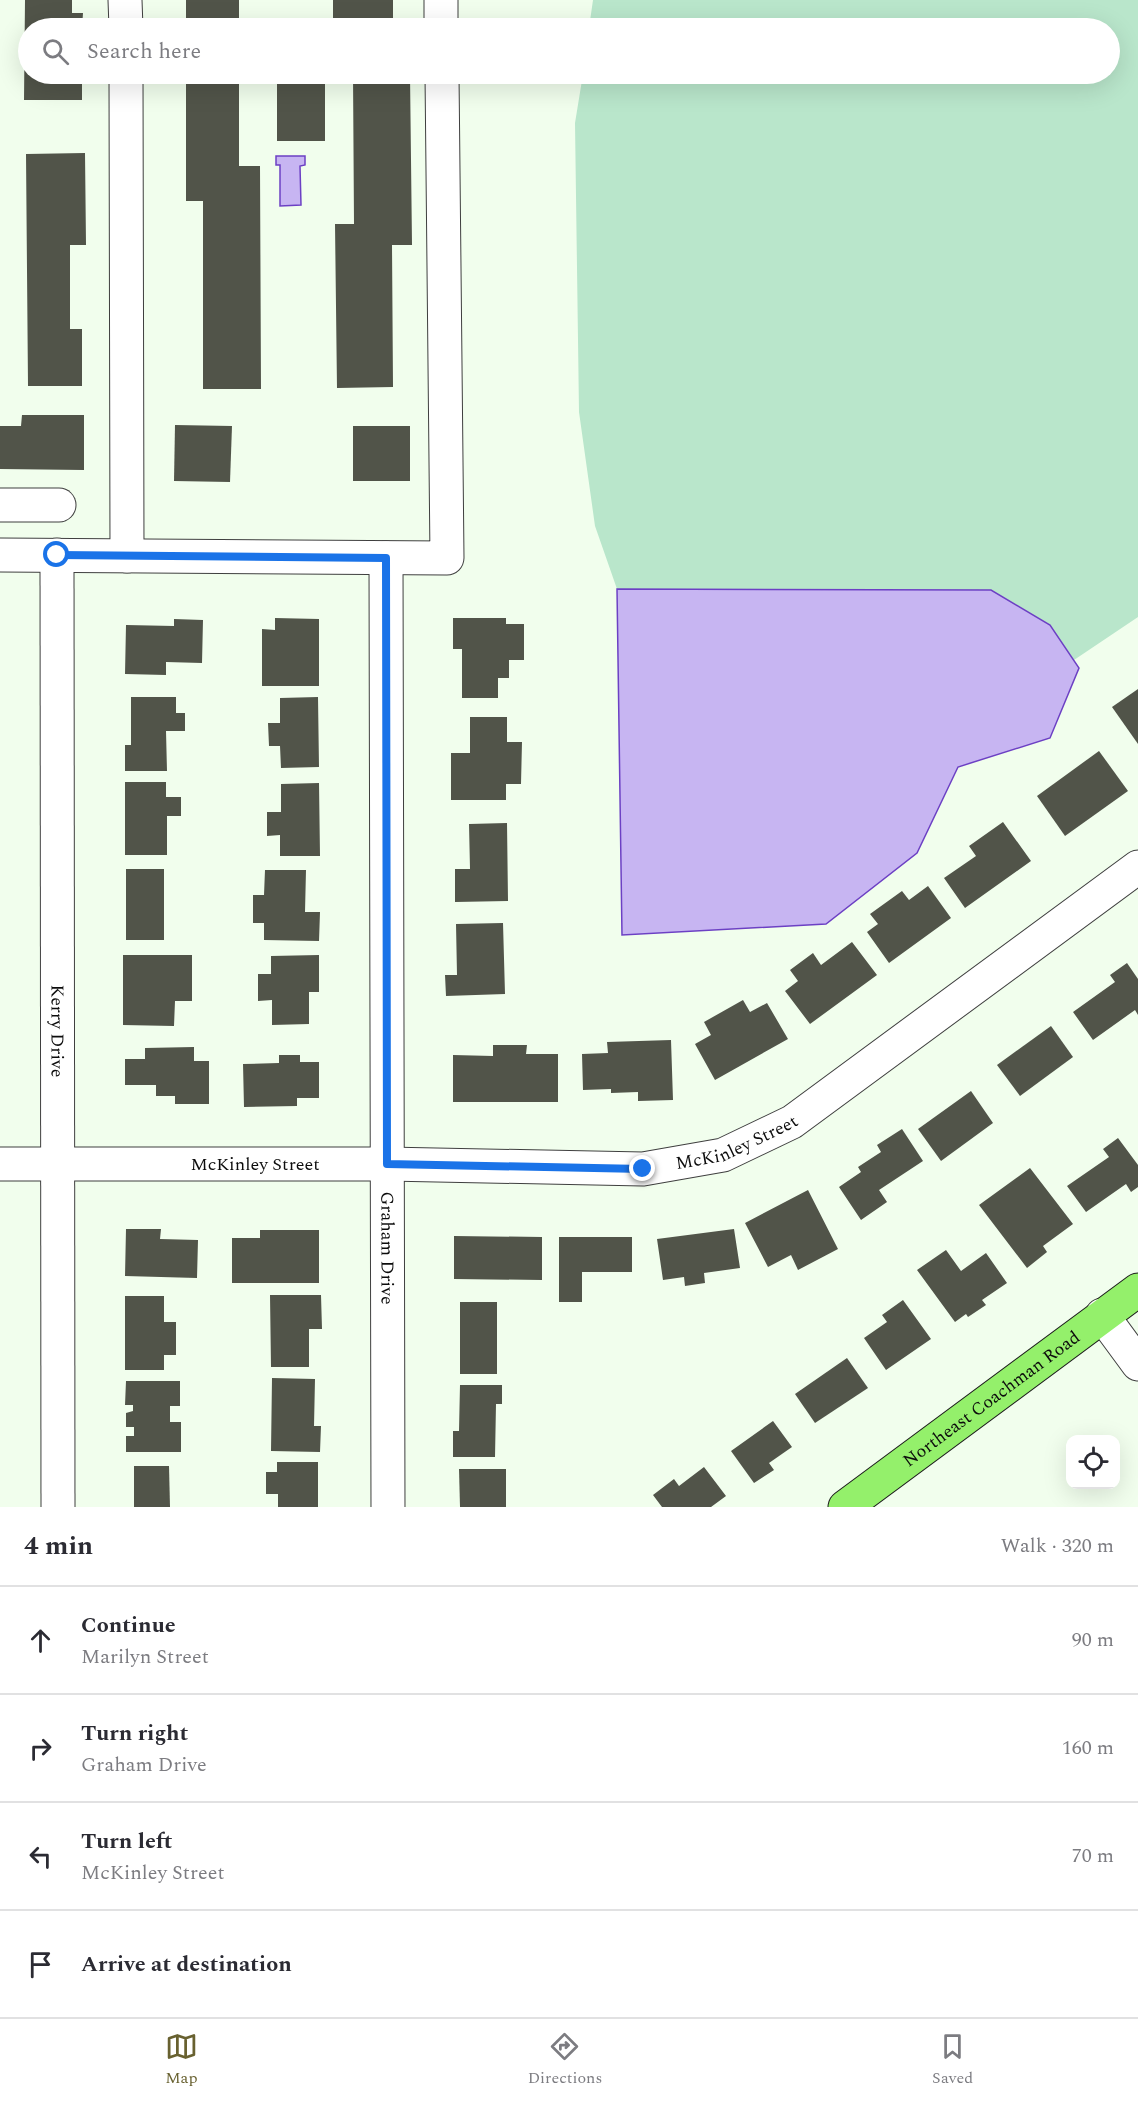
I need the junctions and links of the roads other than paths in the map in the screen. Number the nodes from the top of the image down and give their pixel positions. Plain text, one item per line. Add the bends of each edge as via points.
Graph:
1 (125, 0) edge
2 (441, 0) edge
3 (126, 18) edge
4 (441, 18) edge
5 (126, 84) edge
6 (442, 84) edge
7 (0, 505) edge
8 (59, 505) dead end
9 (0, 555) edge
10 (57, 555) junction
11 (127, 556) junction
12 (386, 558) junction
13 (1138, 867) edge
14 (0, 1164) edge
15 (58, 1164) junction
16 (387, 1164) junction
17 (1138, 1290) edge
18 (1102, 1315) junction
19 (1138, 1364) edge
20 (58, 1507) edge
21 (388, 1507) edge
22 (845, 1507) edge

1 - 3 street
2 - 4 street
5 - 11 street
6 - 12 street via 447,558
7 - 8 street
9 - 10 street
10 - 11 street
10 - 15 street, Kerry Drive
11 - 12 street
12 - 16 street, Graham Drive
13 - 16 street, McKinley Street via 792,1122 723,1155 643,1169
14 - 15 street, McKinley Street
15 - 16 street, McKinley Street
15 - 20 street, Kerry Drive
16 - 21 street, Graham Drive
17 - 18 main road, Northeast Coachman Road
18 - 19 street
18 - 22 main road, Northeast Coachman Road

